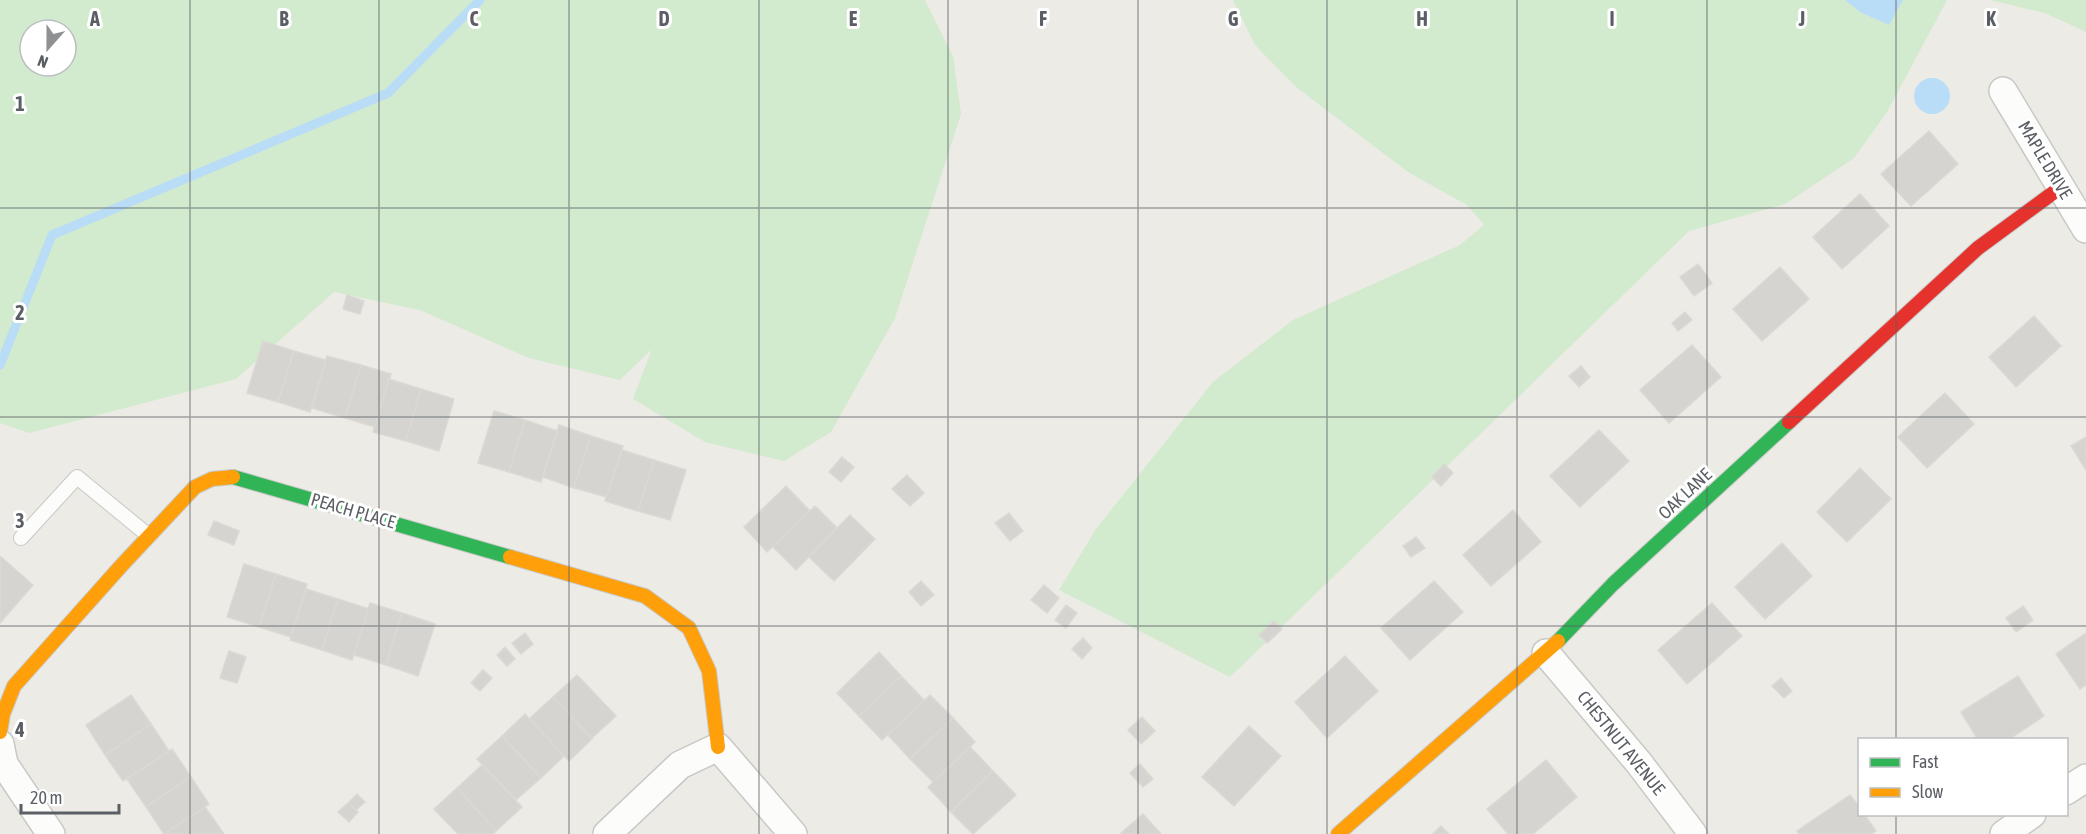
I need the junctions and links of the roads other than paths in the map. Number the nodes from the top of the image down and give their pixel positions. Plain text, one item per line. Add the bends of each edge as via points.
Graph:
1 (2003, 91) dead end
2 (2061, 187) junction
3 (2086, 229) edge
4 (149, 536) junction
5 (21, 538) dead end
6 (1546, 653) junction
7 (1, 714) edge
8 (0, 732) edge
9 (0, 744) edge
10 (718, 747) junction
11 (2086, 778) edge
12 (2068, 790) edge
13 (2029, 816) edge
14 (51, 834) edge
15 (607, 834) edge
16 (793, 834) edge
17 (1338, 834) edge
18 (1693, 834) edge
19 (2004, 834) edge

1 - 2 street, MAPLE DRIVE
2 - 3 street, MAPLE DRIVE
2 - 6 street, OAK LANE via 1978,248 1613,584
4 - 5 lane via 77,477
4 - 7 street, PEACH PLACE via 14,686
4 - 10 street, PEACH PLACE via 195,487 213,479 233,477 645,596 689,628 709,671
6 - 17 street, OAK LANE
6 - 18 street, CHESTNUT AVENUE
7 - 8 street, PEACH PLACE
9 - 14 street via 4,764
10 - 15 street via 680,765
10 - 16 street
11 - 12 street
13 - 19 street

